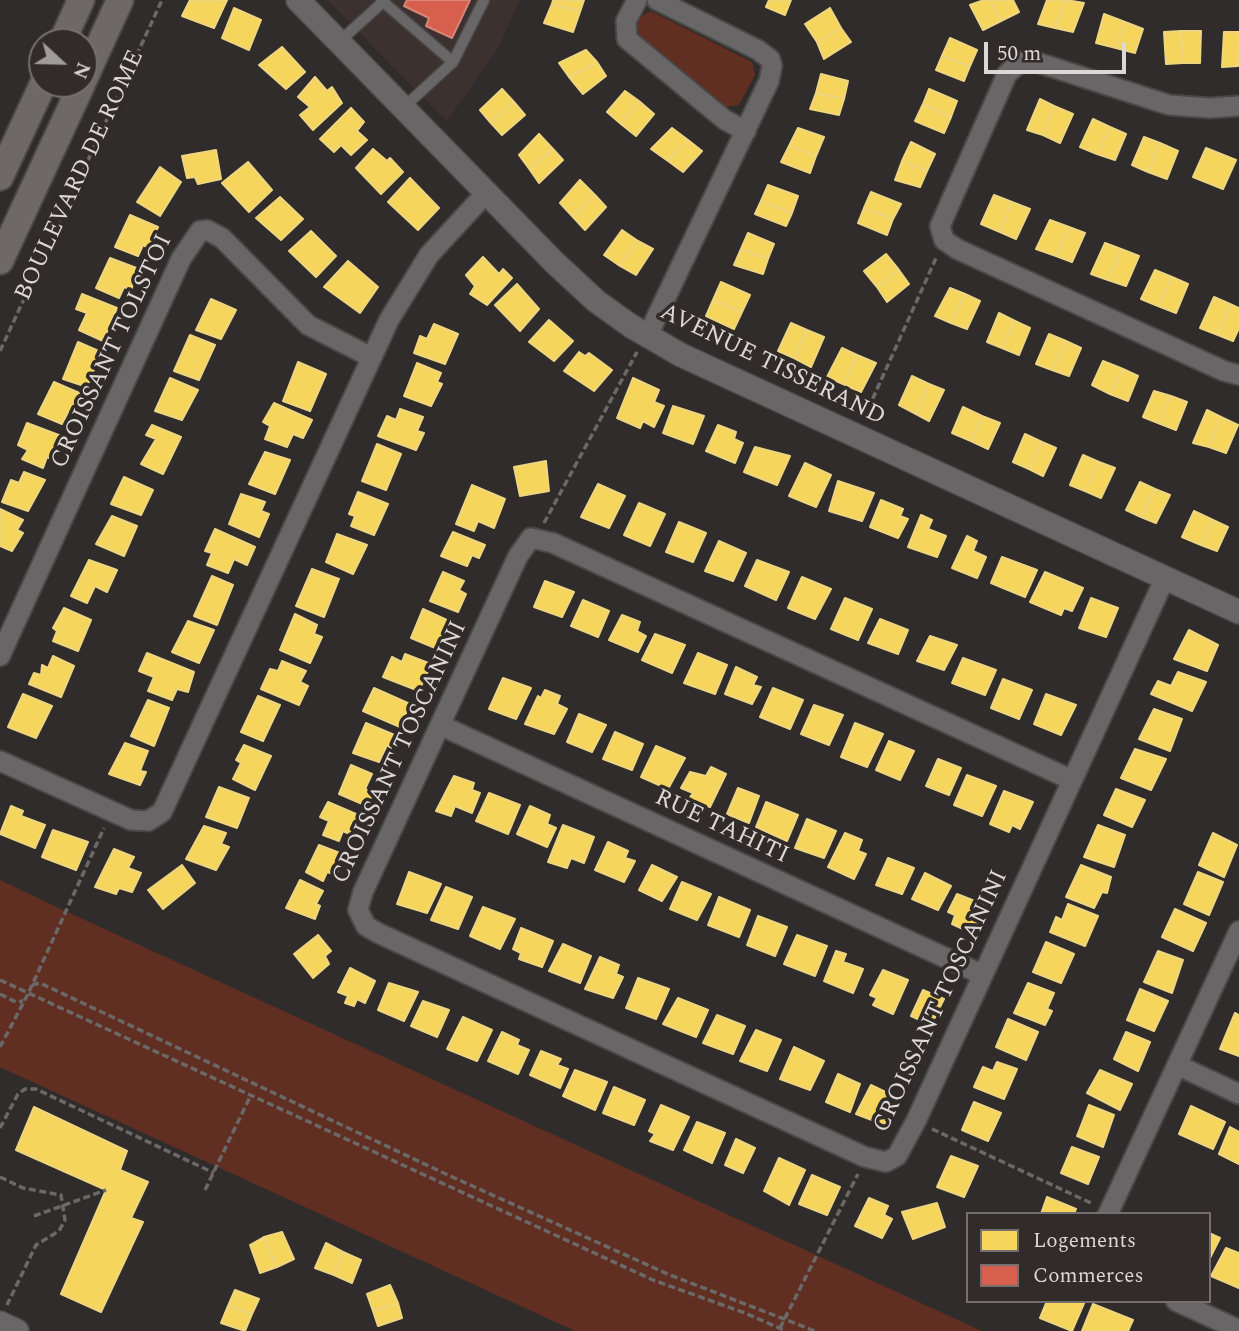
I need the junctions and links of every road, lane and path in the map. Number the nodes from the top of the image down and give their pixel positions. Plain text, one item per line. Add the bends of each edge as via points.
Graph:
1 (81, 0) edge
2 (120, 0) edge
3 (162, 0) edge
4 (298, 0) edge
5 (383, 0) edge
6 (484, 0) edge
7 (637, 0) edge
8 (657, 0) edge
9 (68, 28) edge
10 (340, 41) junction
11 (98, 48) edge
12 (453, 62) junction
13 (37, 98) edge
14 (75, 98) edge
15 (1239, 106) edge
16 (404, 107) junction
17 (746, 131) junction
18 (0, 177) edge
19 (487, 192) junction
20 (6, 231) edge
21 (938, 256) dead end
22 (0, 261) edge
23 (643, 343) junction
24 (0, 351) edge
25 (371, 358) junction
26 (1239, 375) edge
27 (863, 420) dead end
28 (544, 523) dead end
29 (1165, 578) junction
30 (1239, 612) edge
31 (0, 656) edge
32 (440, 725) junction
33 (0, 761) edge
34 (1072, 780) junction
35 (106, 823) dead end
36 (1239, 931) edge
37 (982, 975) junction
38 (0, 981) edge
39 (32, 985) junction
40 (0, 994) edge
41 (28, 994) junction
42 (25, 1000) junction
43 (0, 1047) edge
44 (1177, 1065) junction
45 (1239, 1094) edge
46 (250, 1097) junction
47 (3, 1116) edge
48 (926, 1126) dead end
49 (0, 1128) edge
50 (860, 1171) dead end
51 (214, 1173) junction
52 (0, 1177) edge
53 (106, 1190) dead end
54 (205, 1190) dead end
55 (62, 1205) junction
56 (1103, 1210) edge
57 (34, 1216) dead end
58 (1180, 1303) edge
59 (3, 1315) edge
60 (785, 1318) junction
61 (780, 1328) junction
62 (1239, 1330) edge
63 (17, 1331) edge
64 (786, 1331) edge
65 (815, 1331) edge

1 - 9 main road
2 - 11 main road, BOULEVARD DE ROME
3 - 24 path, BOULEVARD DE ROME
4 - 10 street, AVENUE TISSERAND
5 - 10 lane
5 - 12 lane
6 - 12 lane
7 - 17 street via 626,22 627,39 725,120
8 - 17 street via 770,59 769,81
10 - 16 street, AVENUE TISSERAND
12 - 16 lane
13 - 18 main road
14 - 20 main road, BOULEVARD DE ROME
15 - 26 street via 1170,105 1036,62 1020,62 1007,74 940,226 944,240 957,249
16 - 19 street, AVENUE TISSERAND
17 - 23 street
19 - 23 street, AVENUE TISSERAND via 581,288
19 - 25 street via 417,271
20 - 22 main road, BOULEVARD DE ROME
21 - 27 path
23 - 28 path
23 - 29 street, AVENUE TISSERAND via 681,355
25 - 31 street, CROISSANT TOLSTOI via 299,319 222,238 200,231 181,259
25 - 33 street via 162,812 148,821 131,820
29 - 30 street, AVENUE TISSERAND
29 - 34 street, CROISSANT TOSCANINI
32 - 34 street, CROISSANT TOSCANINI via 522,548 531,538 538,538
32 - 37 street, RUE TAHITI
32 - 37 street, CROISSANT TOSCANINI via 358,904 366,926 403,945 880,1162 892,1160 901,1149
34 - 37 street, CROISSANT TOSCANINI
35 - 39 path
36 - 44 street
38 - 41 path
39 - 41 path
39 - 60 path via 40,984 670,1275
40 - 42 path via 16,1002
41 - 42 path
41 - 46 path
42 - 43 path
44 - 45 street
44 - 56 street
46 - 51 path
46 - 61 path via 653,1280
47 - 49 path
47 - 51 path via 18,1094 36,1089
48 - 56 path
50 - 60 path
51 - 54 path
52 - 55 path via 23,1188 57,1192
53 - 55 path
55 - 57 path
55 - 59 path via 63,1226 36,1245
58 - 62 street
59 - 63 street
60 - 61 path
60 - 65 path
61 - 64 path

